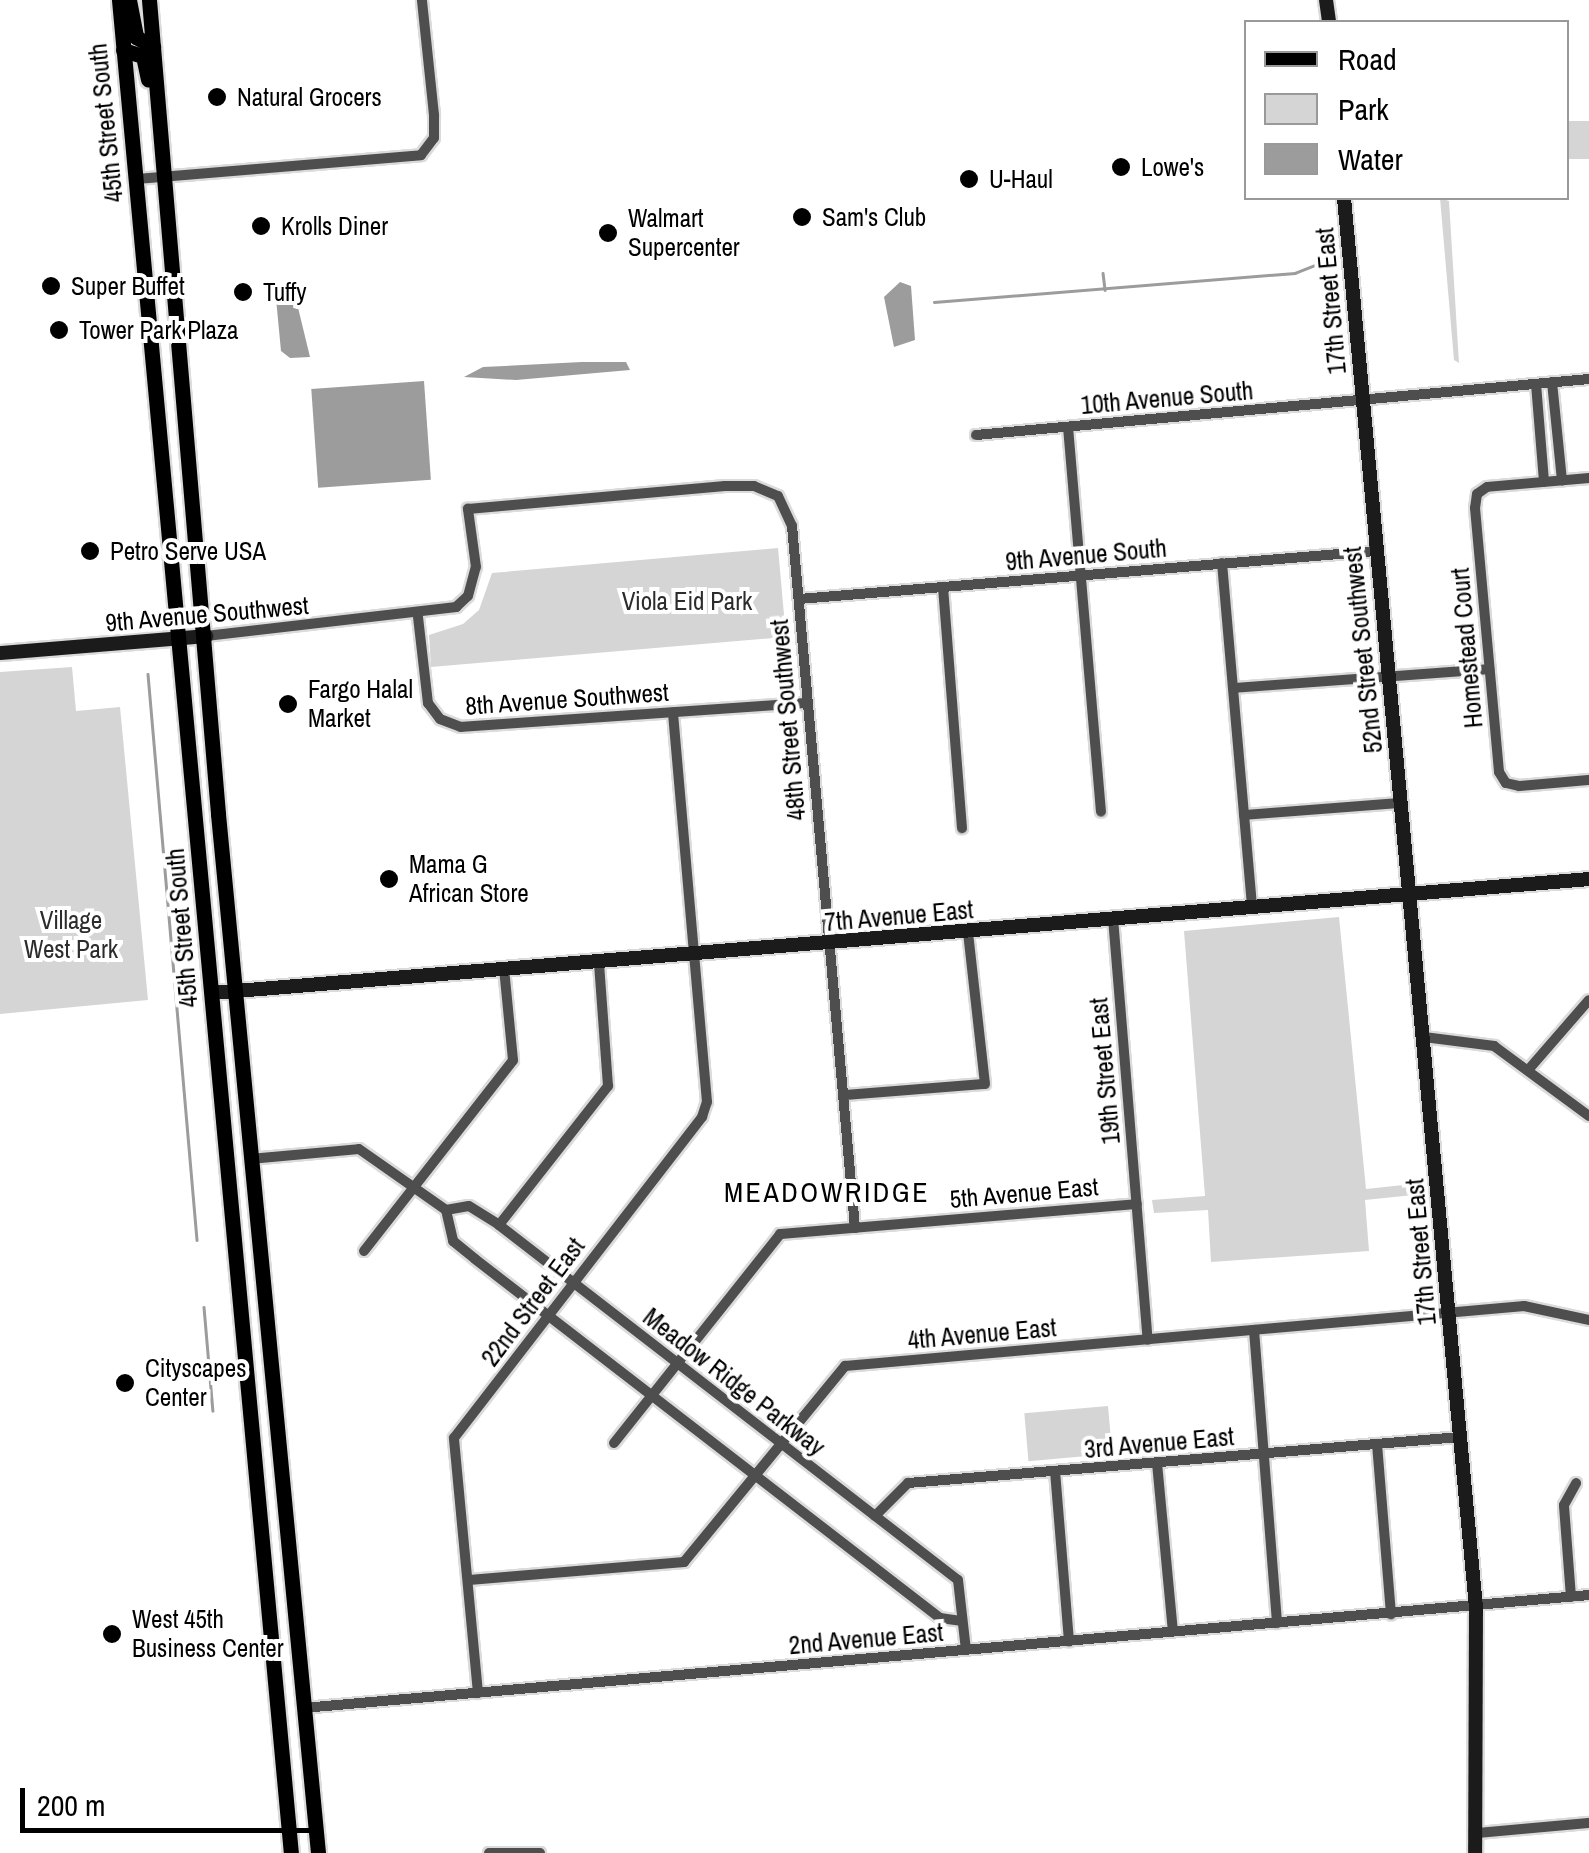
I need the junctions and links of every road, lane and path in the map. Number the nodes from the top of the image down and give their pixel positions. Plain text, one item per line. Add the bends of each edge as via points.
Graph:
1 (119, 0) edge
2 (128, 0) edge
3 (149, 0) edge
4 (422, 0) edge
5 (153, 48) junction
6 (123, 50) junction
7 (160, 123) junction
8 (165, 177) junction
9 (137, 178) junction
10 (1344, 200) edge
11 (148, 288) junction
12 (1589, 379) edge
13 (1552, 382) junction
14 (1536, 384) junction
15 (1362, 401) junction
16 (185, 408) junction
17 (161, 409) junction
18 (1068, 427) junction
19 (976, 435) dead end
20 (1589, 478) edge
21 (1562, 480) junction
22 (1544, 482) junction
23 (778, 496) joint
24 (196, 529) junction
25 (1376, 551) junction
26 (1222, 564) junction
27 (1081, 575) junction
28 (943, 587) junction
29 (798, 599) junction
30 (418, 617) junction
31 (206, 636) junction
32 (183, 638) junction
33 (0, 653) edge
34 (1489, 669) junction
35 (1388, 678) junction
36 (1234, 688) junction
37 (807, 703) junction
38 (673, 712) junction
39 (1589, 780) edge
40 (1401, 803) junction
41 (1101, 812) dead end
42 (1244, 815) junction
43 (962, 828) dead end
44 (1589, 878) edge
45 (1408, 894) junction
46 (1252, 904) junction
47 (1113, 918) junction
48 (968, 933) junction
49 (827, 944) junction
50 (694, 955) junction
51 (598, 964) junction
52 (504, 969) junction
53 (235, 991) junction
54 (212, 992) junction
55 (1589, 1000) edge
56 (1424, 1037) junction
57 (1529, 1069) junction
58 (844, 1096) junction
59 (1589, 1116) edge
60 (250, 1159) junction
61 (414, 1184) junction
62 (1137, 1204) junction
63 (446, 1210) junction
64 (499, 1224) junction
65 (856, 1228) junction
66 (364, 1251) dead end
67 (572, 1282) junction
68 (1449, 1313) junction
69 (547, 1314) junction
70 (1589, 1320) edge
71 (1254, 1330) junction
72 (1148, 1340) junction
73 (678, 1363) junction
74 (652, 1395) junction
75 (1461, 1437) junction
76 (779, 1442) junction
77 (614, 1443) dead end
78 (1377, 1444) junction
79 (1264, 1454) junction
80 (1157, 1463) junction
81 (1055, 1471) junction
82 (754, 1474) junction
83 (1576, 1483) dead end
84 (875, 1516) junction
85 (469, 1580) junction
86 (1589, 1595) edge
87 (1572, 1597) junction
88 (1476, 1607) junction
89 (1391, 1614) junction
90 (962, 1621) junction
91 (1276, 1623) junction
92 (1173, 1632) junction
93 (1069, 1640) junction
94 (966, 1650) junction
95 (478, 1692) junction
96 (303, 1708) junction
97 (1589, 1823) edge
98 (1476, 1833) junction
99 (291, 1853) edge
100 (318, 1853) edge
101 (489, 1853) edge
102 (540, 1853) edge
103 (1475, 1853) edge

1 - 6 main road, 45th Street South
2 - 5 main road via 136,37
3 - 5 main road, 45th Street South
4 - 8 street via 434,138 421,155
5 - 7 main road, 45th Street South
6 - 7 main road via 143,56
6 - 9 main road, 45th Street South
7 - 8 main road, 45th Street South
8 - 9 street
8 - 16 main road, 45th Street South
9 - 11 main road, 45th Street South
10 - 15 street, 17th Street East
11 - 16 main road via 158,313 169,396
11 - 17 main road, 45th Street South
12 - 13 street, 10th Avenue South
13 - 14 street, 10th Avenue South
13 - 21 street
14 - 15 street, 10th Avenue South
14 - 22 street
15 - 18 street, 10th Avenue South
15 - 25 street, 52nd Street Southwest
16 - 24 main road, 45th Street South
17 - 24 main road via 180,430
17 - 32 main road, 45th Street South
18 - 19 street, 10th Avenue South
18 - 27 street
20 - 21 street, Homestead Court
21 - 22 street, Homestead Court
22 - 34 street, Homestead Court via 1476,494
23 - 29 street, 48th Street Southwest via 790,516
23 - 30 street, 9th Avenue Southwest via 754,486 725,486 468,509 474,583 456,607
24 - 31 main road, 45th Street South
25 - 26 street, 9th Avenue South
25 - 35 street, 52nd Street Southwest
26 - 27 street, 9th Avenue South
26 - 36 street
27 - 28 street, 9th Avenue South
27 - 41 street
28 - 29 street, 9th Avenue South
28 - 43 street
29 - 37 street, 48th Street Southwest
30 - 31 street, 9th Avenue Southwest
30 - 38 street, 8th Avenue Southwest via 428,703 449,725
31 - 32 street, 9th Avenue Southwest
31 - 53 main road, 45th Street South
32 - 33 street, 9th Avenue Southwest
32 - 54 main road, 45th Street South
34 - 35 street
34 - 39 street, Homestead Court via 1506,783
35 - 36 street
35 - 40 street, 52nd Street Southwest
36 - 42 street
37 - 38 street, 8th Avenue Southwest
37 - 49 street, 48th Street Southwest
38 - 50 street, 22nd Street East
40 - 42 street
40 - 45 street, 52nd Street Southwest
42 - 46 street
44 - 45 street, 7th Avenue East
45 - 46 street, 7th Avenue East
45 - 56 street, 17th Street East
46 - 47 street, 7th Avenue East
47 - 48 street, 7th Avenue East
47 - 62 street, 19th Street East
48 - 49 street, 7th Avenue East
48 - 58 street via 985,1084
49 - 50 street, 7th Avenue East
49 - 58 street, 48th Street Southwest
50 - 51 street, 7th Avenue East
50 - 67 street, 22nd Street East via 702,1117
51 - 52 street, 7th Avenue East
51 - 64 street via 608,1086
52 - 53 street, 7th Avenue East
52 - 61 street via 512,1060
53 - 54 street, 7th Avenue East
53 - 60 main road, 45th Street South
54 - 99 main road, 45th Street South
55 - 57 street
56 - 57 street via 1468,1038
56 - 68 street, 17th Street East
57 - 59 street
58 - 65 street, 48th Street Southwest
60 - 61 street, Meadow Ridge Parkway via 359,1149
60 - 96 main road, 45th Street South
61 - 63 street, Meadow Ridge Parkway
61 - 66 street
62 - 65 street, 5th Avenue East
62 - 72 street, 19th Street East
63 - 64 street, Meadow Ridge Parkway via 469,1206
63 - 69 street, Meadow Ridge Parkway via 453,1241
64 - 67 street, Meadow Ridge Parkway
65 - 73 street, 5th Avenue East via 780,1234
67 - 69 street, 22nd Street East
67 - 73 street, Meadow Ridge Parkway
68 - 70 street, 4th Avenue East via 1524,1306
68 - 71 street, 4th Avenue East
68 - 75 street, 17th Street East
69 - 74 street, Meadow Ridge Parkway
69 - 85 street, 22nd Street East via 454,1438
71 - 72 street, 4th Avenue East
71 - 79 street
72 - 76 street, 4th Avenue East via 845,1366
73 - 74 street, 5th Avenue East
73 - 76 street, Meadow Ridge Parkway
74 - 77 street, 5th Avenue East
74 - 82 street, Meadow Ridge Parkway
75 - 78 street, 3rd Avenue East
75 - 88 street, 17th Street East
76 - 82 street, 4th Avenue East
76 - 84 street, Meadow Ridge Parkway
78 - 79 street, 3rd Avenue East
78 - 89 street
79 - 80 street, 3rd Avenue East
79 - 91 street
80 - 81 street, 3rd Avenue East
80 - 92 street
81 - 84 street, 3rd Avenue East via 908,1483
81 - 93 street
82 - 85 street, 4th Avenue East via 684,1562
82 - 90 street, Meadow Ridge Parkway via 940,1618
83 - 87 street via 1564,1505
84 - 90 street, Meadow Ridge Parkway via 958,1580
85 - 95 street, 22nd Street East
86 - 87 street
87 - 88 street
88 - 89 street, 2nd Avenue East
88 - 98 street, 17th Street East
89 - 91 street, 2nd Avenue East
90 - 94 street, Meadow Ridge Parkway
91 - 92 street, 2nd Avenue East
92 - 93 street, 2nd Avenue East
93 - 94 street, 2nd Avenue East
94 - 95 street, 2nd Avenue East
95 - 96 street, 2nd Avenue East
96 - 100 main road, 45th Street South
97 - 98 street
98 - 103 street, 17th Street East
101 - 102 street

